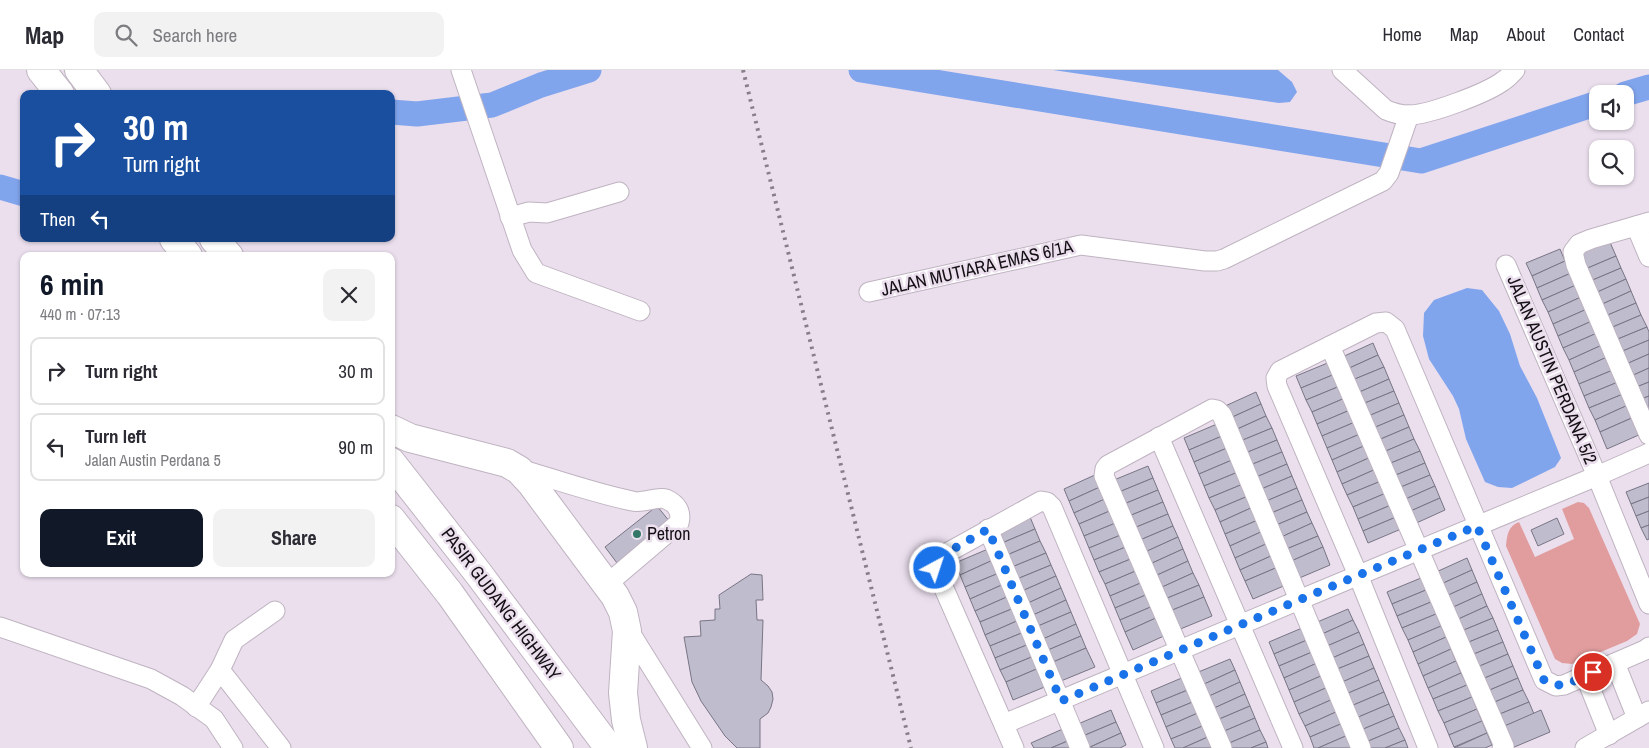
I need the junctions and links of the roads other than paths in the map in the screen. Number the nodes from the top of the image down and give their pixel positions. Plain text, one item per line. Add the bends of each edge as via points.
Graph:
1 (41, 70) edge
2 (79, 70) edge
3 (461, 70) edge
4 (1342, 70) edge
5 (1512, 73) edge
6 (1362, 76) edge
7 (57, 90) edge
8 (94, 90) edge
9 (1406, 124) junction
10 (619, 192) dead end
11 (510, 217) junction
12 (1643, 224) edge
13 (176, 242) edge
14 (217, 242) edge
15 (185, 252) edge
16 (225, 252) edge
17 (1649, 257) edge
18 (1506, 265) dead end
19 (869, 292) dead end
20 (640, 311) dead end
21 (1330, 346) junction
22 (395, 431) edge
23 (1649, 435) edge
24 (1159, 437) junction
25 (1649, 453) edge
26 (395, 467) edge
27 (516, 468) junction
28 (1597, 476) junction
29 (395, 524) edge
30 (1477, 526) junction
31 (988, 529) junction
32 (1419, 550) junction
33 (1358, 575) junction
34 (606, 585) junction
35 (1299, 600) junction
36 (1649, 604) edge
37 (275, 611) dead end
38 (625, 625) junction
39 (1241, 625) junction
40 (0, 627) edge
41 (1649, 647) edge
42 (1180, 651) junction
43 (1619, 661) junction
44 (220, 670) junction
45 (1589, 673) junction
46 (1122, 675) junction
47 (1061, 701) junction
48 (196, 706) junction
49 (1644, 714) edge
50 (1004, 724) junction
51 (1613, 732) junction
52 (233, 748) edge
53 (281, 748) edge
54 (559, 748) edge
55 (609, 748) edge
56 (633, 748) edge
57 (702, 748) edge
58 (1014, 748) edge
59 (1080, 748) edge
60 (1154, 748) edge
61 (1222, 748) edge
62 (1293, 748) edge
63 (1361, 748) edge
64 (1428, 748) edge
65 (1502, 748) edge
66 (1585, 748) edge

1 - 7 highway
2 - 8 highway
3 - 11 street
4 - 6 street
5 - 9 street via 1489,89 1421,114
6 - 9 street via 1386,110
9 - 19 street, JALAN MUTIARA EMAS 6/1A via 1392,167 1383,181 1217,262 1081,245
10 - 11 street via 547,212
11 - 20 street via 522,250 536,273
12 - 17 street
12 - 23 street via 1591,239 1579,244 1573,252
13 - 15 highway
14 - 16 highway
18 - 28 street, JALAN AUSTIN PERDANA 5/2
21 - 30 street via 1376,323 1386,322 1395,329
21 - 32 street
21 - 33 street via 1280,371 1276,378
22 - 27 highway
24 - 35 street via 1212,409 1222,415
24 - 39 street
24 - 42 street via 1108,465 1104,476
25 - 28 street
26 - 55 highway, PASIR GUDANG HIGHWAY
27 - 34 highway via 531,483
27 - 34 street via 634,502 663,498 679,510 679,523
28 - 30 street
28 - 36 street, JALAN AUSTIN PERDANA 5/2
29 - 54 highway, PASIR GUDANG HIGHWAY via 450,594
30 - 32 street
30 - 45 street via 1544,680 1556,686 1564,685
31 - 46 street via 1040,501 1052,507
31 - 47 street
31 - 50 street via 934,563
32 - 33 street
32 - 65 street via 1504,746
33 - 35 street
33 - 64 street
34 - 38 highway via 623,612
35 - 39 street
35 - 63 street
37 - 44 street via 234,640
38 - 56 highway via 623,693
38 - 57 street
39 - 42 street
39 - 62 street
40 - 48 street via 151,678
41 - 43 street
42 - 46 street
42 - 61 street
43 - 45 street
43 - 49 street
44 - 48 street
44 - 53 street
45 - 51 street
46 - 47 street
46 - 60 street
47 - 50 street
47 - 59 street
48 - 52 street via 214,720
49 - 51 street
50 - 58 street
51 - 66 street

